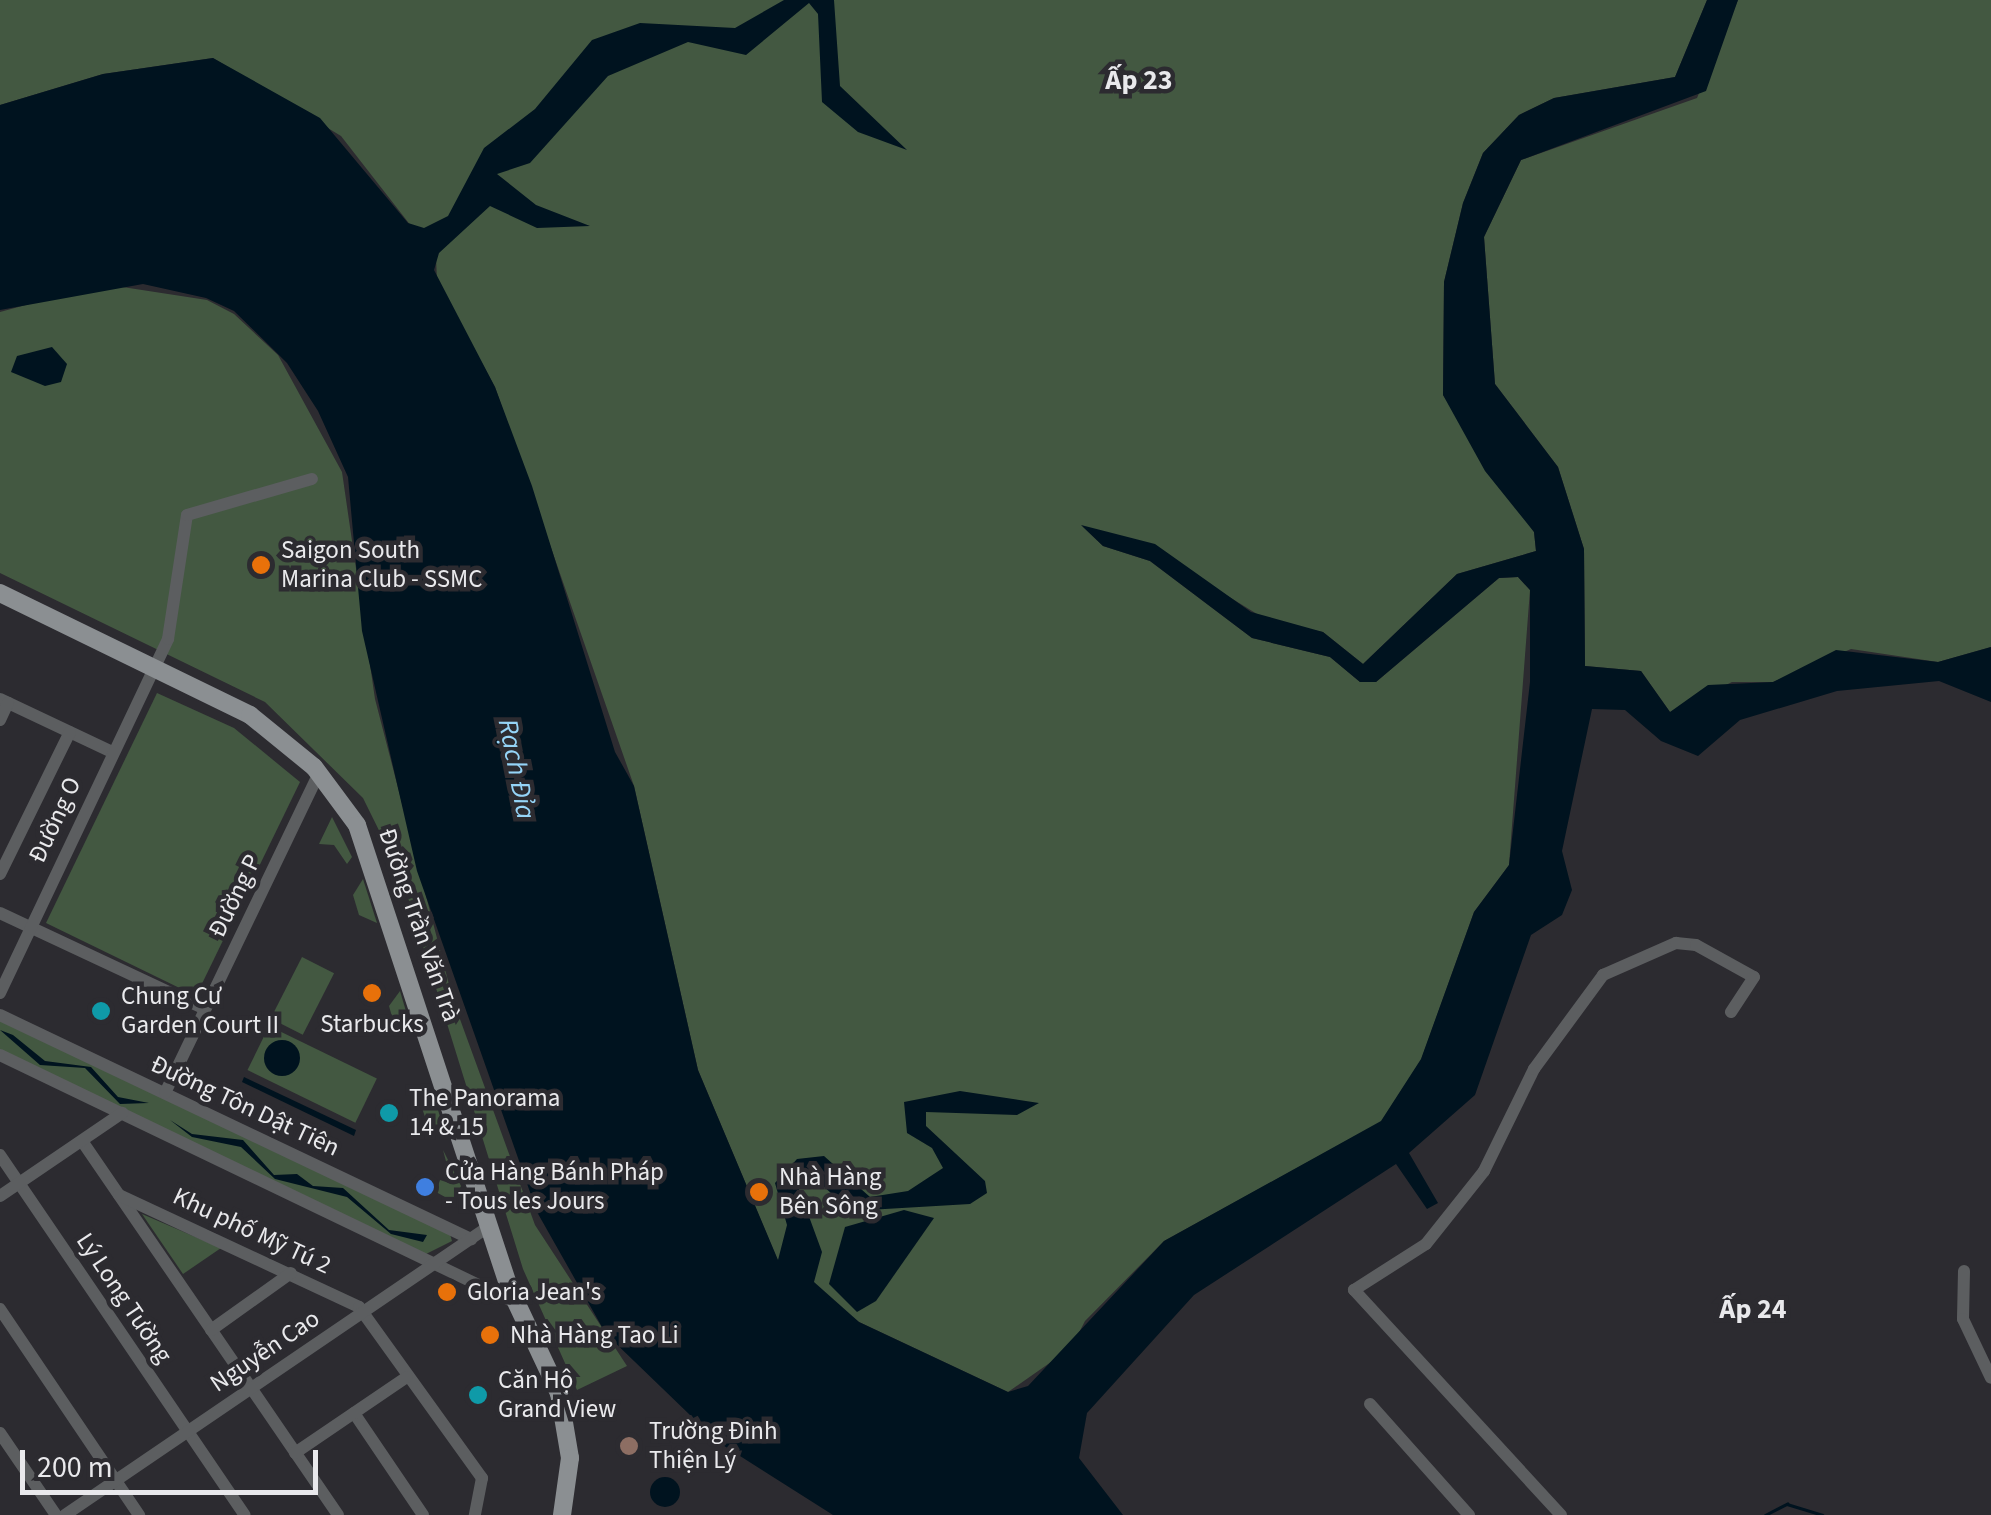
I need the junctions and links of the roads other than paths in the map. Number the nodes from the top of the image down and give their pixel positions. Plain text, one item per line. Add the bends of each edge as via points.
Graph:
1 (312, 480) dead end
2 (0, 593) edge
3 (154, 667) junction
4 (4, 700) edge
5 (0, 720) edge
6 (70, 732) junction
7 (112, 752) junction
8 (320, 773) junction
9 (0, 874) edge
10 (0, 914) edge
11 (30, 925) junction
12 (0, 993) edge
13 (205, 1010) junction
14 (1731, 1012) dead end
15 (0, 1015) edge
16 (0, 1055) edge
17 (164, 1093) junction
18 (122, 1113) junction
19 (82, 1141) junction
20 (0, 1155) edge
21 (19, 1183) junction
22 (119, 1195) junction
23 (0, 1196) edge
24 (491, 1225) junction
25 (470, 1238) junction
26 (435, 1262) junction
27 (1964, 1271) dead end
28 (291, 1273) junction
29 (516, 1304) junction
30 (0, 1309) edge
31 (363, 1312) junction
32 (211, 1330) junction
33 (408, 1377) junction
34 (1991, 1378) edge
35 (251, 1388) junction
36 (1370, 1404) dead end
37 (354, 1413) junction
38 (187, 1430) junction
39 (0, 1433) edge
40 (295, 1453) junction
41 (115, 1480) junction
42 (56, 1515) edge
43 (65, 1515) edge
44 (140, 1515) edge
45 (245, 1515) edge
46 (338, 1515) edge
47 (423, 1515) edge
48 (475, 1515) edge
49 (562, 1515) edge
50 (1469, 1515) edge
51 (1561, 1515) edge

1 - 3 street, Đường O via 189,512 168,639
2 - 3 main road, Đường Trần Văn Trà
3 - 7 street, Đường O
3 - 8 main road, Đường Trần Văn Trà via 250,715
4 - 5 street
4 - 6 street
6 - 7 street
6 - 9 street
7 - 11 street, Đường O
8 - 13 street, Đường P
8 - 24 main road, Đường Trần Văn Trà via 379,870
10 - 11 street
11 - 12 street, Đường O
11 - 13 street
13 - 17 street, Đường P
14 - 51 street via 1754,977 1696,945 1676,943 1603,976 1534,1068 1484,1171 1426,1244 1354,1290
15 - 17 street, Đường Tôn Dật Tiên
16 - 18 street
17 - 25 street, Đường Tôn Dật Tiên
18 - 19 street
18 - 26 street
19 - 21 street
19 - 22 street, Khu phố Mỹ Tú 2
20 - 21 street, Lý Long Tường
21 - 23 street
21 - 38 street, Lý Long Tường
22 - 28 street, Khu phố Mỹ Tú 2
22 - 32 street, Khu phố Mỹ Tú 2
24 - 25 street, Nguyễn Cao
24 - 29 main road, Đường Trần Văn Trà
25 - 26 street, Nguyễn Cao
26 - 29 street
26 - 31 street, Nguyễn Cao
27 - 34 street via 1963,1320
28 - 31 street, Khu phố Mỹ Tú 2
28 - 32 street
29 - 49 main road, Đường Trần Văn Trà via 564,1411
30 - 41 street
31 - 33 street
31 - 35 street, Nguyễn Cao
32 - 35 street, Khu phố Mỹ Tú 2
33 - 37 street
33 - 48 street via 482,1478
35 - 38 street, Nguyễn Cao
35 - 40 street, Khu phố Mỹ Tú 2
36 - 50 street
37 - 40 street
37 - 47 street
38 - 41 street, Nguyễn Cao
38 - 45 street, Lý Long Tường
39 - 42 street
40 - 46 street, Khu phố Mỹ Tú 2
41 - 43 street, Nguyễn Cao
41 - 44 street

